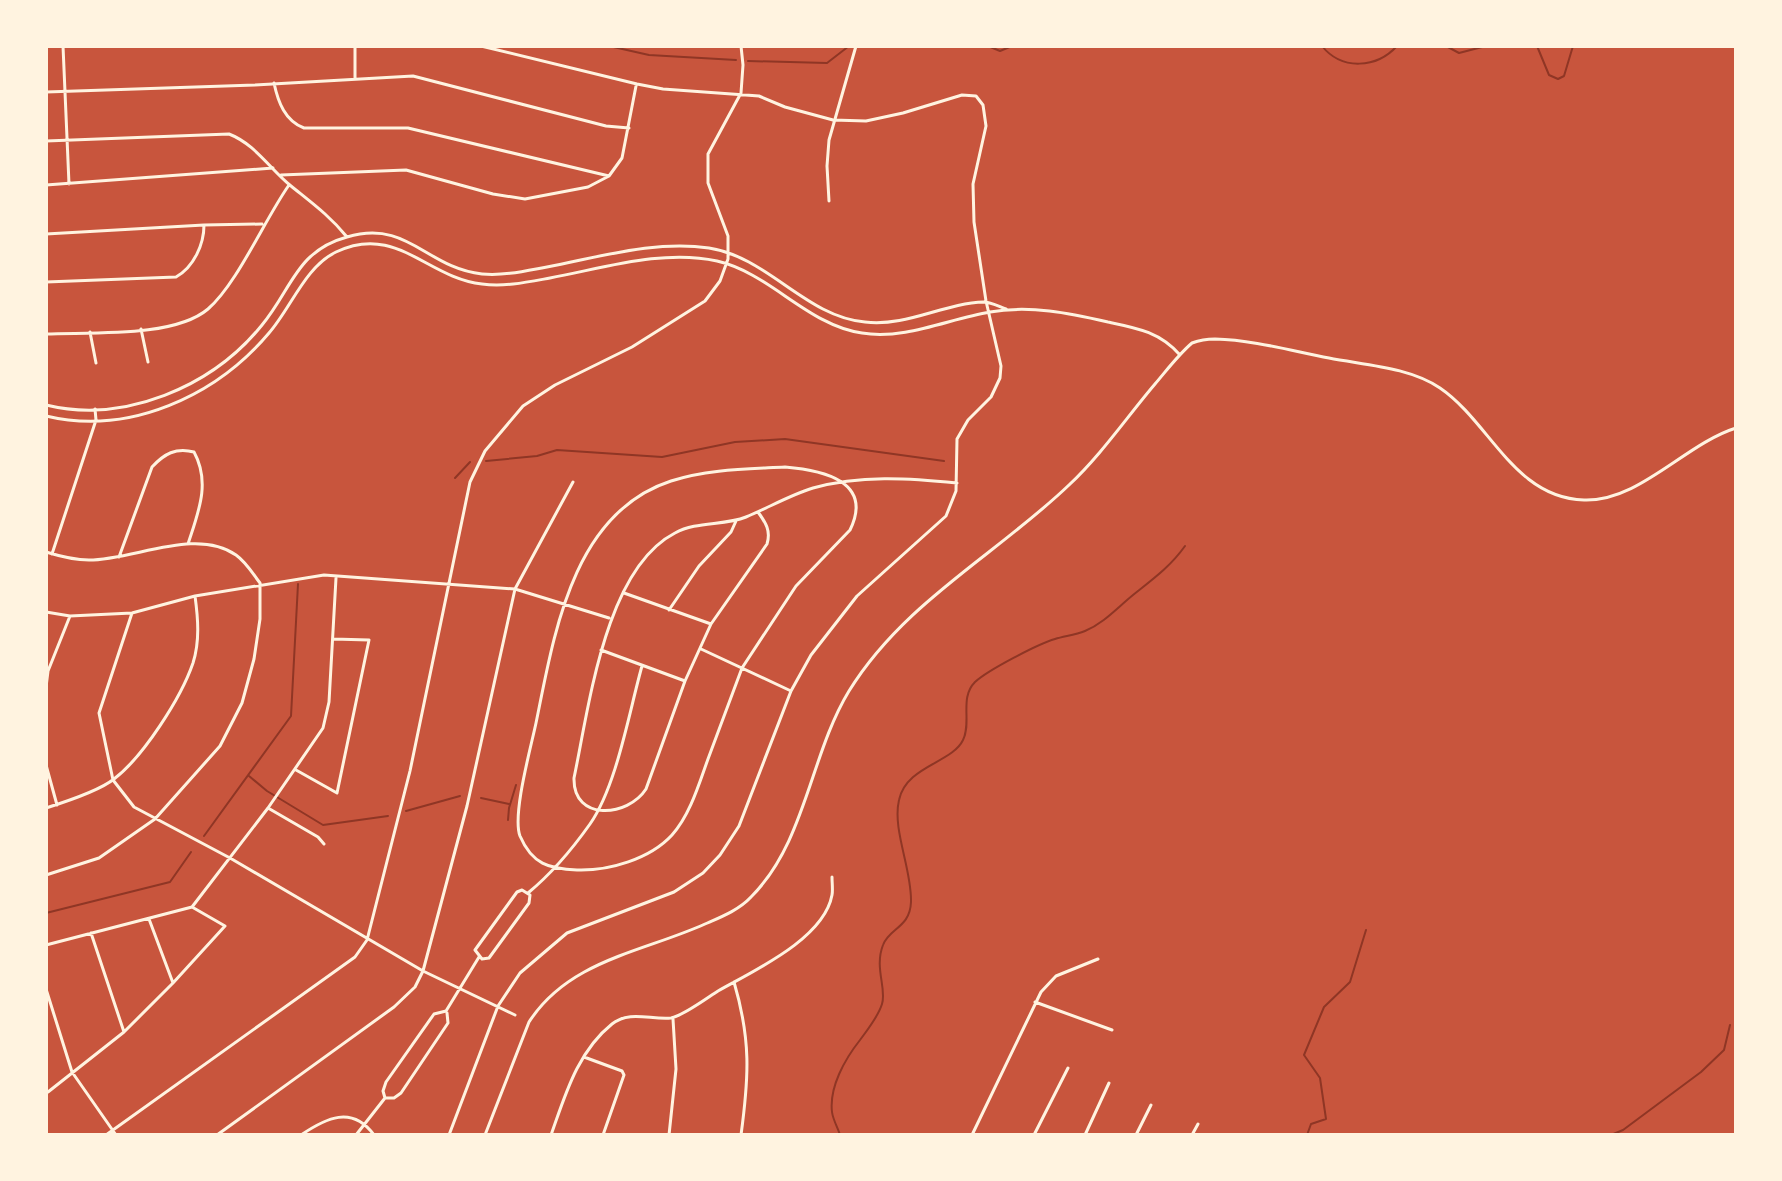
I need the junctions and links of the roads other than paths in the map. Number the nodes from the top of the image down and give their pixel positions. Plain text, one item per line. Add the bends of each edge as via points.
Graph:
1 (63, 46) edge
2 (355, 46) edge
3 (481, 46) edge
4 (741, 46) edge
5 (856, 46) edge
6 (355, 78) junction
7 (274, 83) junction
8 (637, 84) junction
9 (65, 91) junction
10 (46, 92) edge
11 (741, 93) junction
12 (833, 120) junction
13 (629, 128) junction
14 (66, 140) junction
15 (46, 141) edge
16 (273, 168) junction
17 (281, 175) junction
18 (609, 176) junction
19 (69, 184) junction
20 (46, 185) edge
21 (289, 185) junction
22 (829, 201) dead end
23 (263, 224) junction
24 (204, 225) junction
25 (46, 234) edge
26 (347, 237) junction
27 (728, 253) junction
28 (726, 264) junction
29 (46, 282) edge
30 (986, 301) junction
31 (1007, 309) junction
32 (988, 312) junction
33 (141, 329) junction
34 (90, 332) junction
35 (46, 334) edge
36 (1180, 355) junction
37 (148, 362) dead end
38 (96, 363) dead end
39 (46, 405) edge
40 (95, 409) junction
41 (46, 416) edge
42 (96, 420) junction
43 (1736, 428) edge
44 (573, 482) dead end
45 (842, 482) junction
46 (957, 483) junction
47 (758, 512) junction
48 (736, 521) junction
49 (188, 544) junction
50 (46, 552) edge
51 (52, 554) junction
52 (119, 558) junction
53 (336, 576) junction
54 (260, 583) junction
55 (450, 584) junction
56 (515, 589) junction
57 (624, 593) junction
58 (195, 596) junction
59 (563, 603) junction
60 (669, 610) junction
61 (46, 612) edge
62 (132, 613) junction
63 (70, 616) junction
64 (610, 619) junction
65 (711, 624) junction
66 (333, 639) junction
67 (701, 649) junction
68 (601, 650) junction
69 (642, 666) junction
70 (742, 668) junction
71 (685, 681) junction
72 (46, 687) edge
73 (791, 691) junction
74 (46, 765) edge
75 (296, 770) junction
76 (113, 780) junction
77 (57, 805) junction
78 (46, 808) edge
79 (268, 808) junction
80 (596, 810) junction
81 (155, 819) junction
82 (324, 844) dead end
83 (230, 858) junction
84 (552, 869) junction
85 (46, 875) edge
86 (832, 877) dead end
87 (528, 893) junction
88 (192, 907) junction
89 (149, 919) junction
90 (91, 933) junction
91 (367, 940) junction
92 (46, 945) edge
93 (479, 957) junction
94 (1098, 959) dead end
95 (423, 971) junction
96 (734, 982) junction
97 (173, 983) junction
98 (46, 989) edge
99 (461, 989) junction
100 (1035, 1002) junction
101 (498, 1006) junction
102 (53, 1008) junction
103 (46, 1009) edge
104 (446, 1011) junction
105 (515, 1015) dead end
106 (673, 1018) junction
107 (1112, 1030) dead end
108 (124, 1032) junction
109 (584, 1057) junction
110 (1068, 1068) dead end
111 (72, 1072) junction
112 (1109, 1083) dead end
113 (48, 1092) dead end
114 (385, 1098) junction
115 (1151, 1105) dead end
116 (364, 1124) junction
117 (1198, 1124) dead end
118 (115, 1133) edge
119 (106, 1135) edge
120 (217, 1135) edge
121 (301, 1135) edge
122 (356, 1135) edge
123 (374, 1135) edge
124 (449, 1135) edge
125 (485, 1135) edge
126 (551, 1135) edge
127 (603, 1135) edge
128 (669, 1135) edge
129 (741, 1135) edge
130 (973, 1135) edge
131 (1034, 1135) edge
132 (1085, 1135) edge
133 (1136, 1135) edge
134 (1192, 1135) edge

1 - 9 street
2 - 6 street
3 - 8 street
4 - 11 street
5 - 12 street
6 - 7 street
6 - 13 street via 413,76
7 - 9 street
7 - 18 street via 277,98 298,126 408,128
8 - 11 street
8 - 13 street
9 - 10 street
9 - 14 street
11 - 12 street
11 - 27 street via 708,154 708,183 726,225
12 - 22 street
12 - 30 street via 866,121 962,95 976,96 986,126 972,203
13 - 18 street via 622,158
14 - 15 street
14 - 16 street via 229,134
14 - 19 street
16 - 17 street
16 - 19 street
17 - 18 street via 406,170 525,199 588,187
17 - 21 street
19 - 20 street
21 - 23 street
21 - 26 street via 314,202
23 - 24 street
23 - 33 street via 210,307 180,325
24 - 25 street
24 - 29 street via 200,248 176,277
26 - 27 street via 379,232 397,236 454,268 494,275 668,245
26 - 40 street via 308,257 262,325 210,371 147,402
27 - 28 street
27 - 30 street via 850,320 883,324
28 - 32 street via 849,331 897,333
28 - 42 street via 664,257 525,283 483,285 439,271 396,247 356,245 323,260 270,332 209,387 153,411
28 - 55 street via 705,301 632,347 531,399 498,432 470,482
30 - 31 street
30 - 32 street
31 - 32 street
31 - 36 street via 1049,310 1141,329 1169,342
32 - 46 street via 1000,355 1000,378 991,397 960,432
33 - 34 street
33 - 37 street
34 - 35 street
34 - 38 street
36 - 43 street via 1198,341 1236,340 1416,376 1450,396 1523,476 1560,496 1586,500 1640,484 1699,444
36 - 125 street via 1072,483 924,603 872,658 837,715 784,852 749,900 673,939 587,969 538,1007
39 - 40 street
40 - 42 street
41 - 42 street
42 - 51 street
44 - 56 street
45 - 46 street
45 - 47 street via 810,489
45 - 59 street via 810,469 785,467 688,476 654,488 602,529
45 - 70 street via 858,507 850,530 796,586
46 - 73 street via 946,516 843,612
47 - 48 street
47 - 65 street via 767,525 767,544
48 - 57 street via 676,532 655,546
48 - 60 street
49 - 52 street
49 - 52 street via 203,478 194,452 185,449 161,457 152,467
49 - 54 street via 206,544 236,555
50 - 51 street
51 - 52 street via 87,561
53 - 54 street
53 - 55 street
53 - 66 street
54 - 58 street
54 - 81 street via 260,619 242,703 220,746
55 - 56 street
55 - 91 street
56 - 59 street
56 - 95 street via 467,806
57 - 60 street
57 - 64 street
58 - 62 street
58 - 76 street via 199,626 193,662 150,741
59 - 64 street
59 - 84 street via 517,821 531,853
60 - 65 street
61 - 63 street
62 - 63 street
62 - 76 street via 99,713
63 - 72 street
64 - 68 street
65 - 67 street
66 - 75 street via 323,728
66 - 75 street via 369,640 337,793
67 - 70 street
67 - 71 street
68 - 69 street
68 - 80 street via 573,783 579,801
69 - 71 street
69 - 80 street via 615,766
70 - 73 street
70 - 84 street via 696,792 673,834 656,849 607,868
71 - 80 street via 643,794 620,807
73 - 101 street via 739,826 720,855 674,892 567,933 520,973
74 - 77 street
75 - 79 street
76 - 77 street
76 - 81 street via 134,807
77 - 78 street
79 - 82 street
79 - 83 street
80 - 84 street
81 - 83 street
81 - 85 street via 99,858
83 - 88 street
83 - 91 street
84 - 87 street
86 - 96 street via 832,897 811,931 778,958
87 - 93 street via 529,903 489,958
87 - 93 street via 517,892 475,950
88 - 89 street
88 - 97 street via 225,926
89 - 90 street
89 - 97 street
90 - 92 street
90 - 108 street
91 - 95 street
91 - 118 street via 355,957
93 - 99 street
94 - 100 street via 1056,976
95 - 99 street
95 - 120 street via 394,1007
96 - 106 street
96 - 129 street via 747,1036 748,1089
97 - 108 street
98 - 102 street
99 - 101 street
99 - 104 street
100 - 107 street
100 - 130 street
101 - 105 street
101 - 124 street
102 - 103 street
102 - 111 street
104 - 114 street via 434,1014 394,1071 384,1086
104 - 114 street via 448,1023 401,1093
106 - 109 street via 632,1015 613,1023
106 - 128 street via 676,1069
108 - 111 street
109 - 126 street
109 - 127 street via 624,1075
110 - 131 street
111 - 113 street
111 - 118 street
112 - 132 street
114 - 116 street
115 - 133 street
116 - 121 street via 348,1117 327,1119
116 - 122 street
116 - 123 street
117 - 134 street
118 - 119 street

